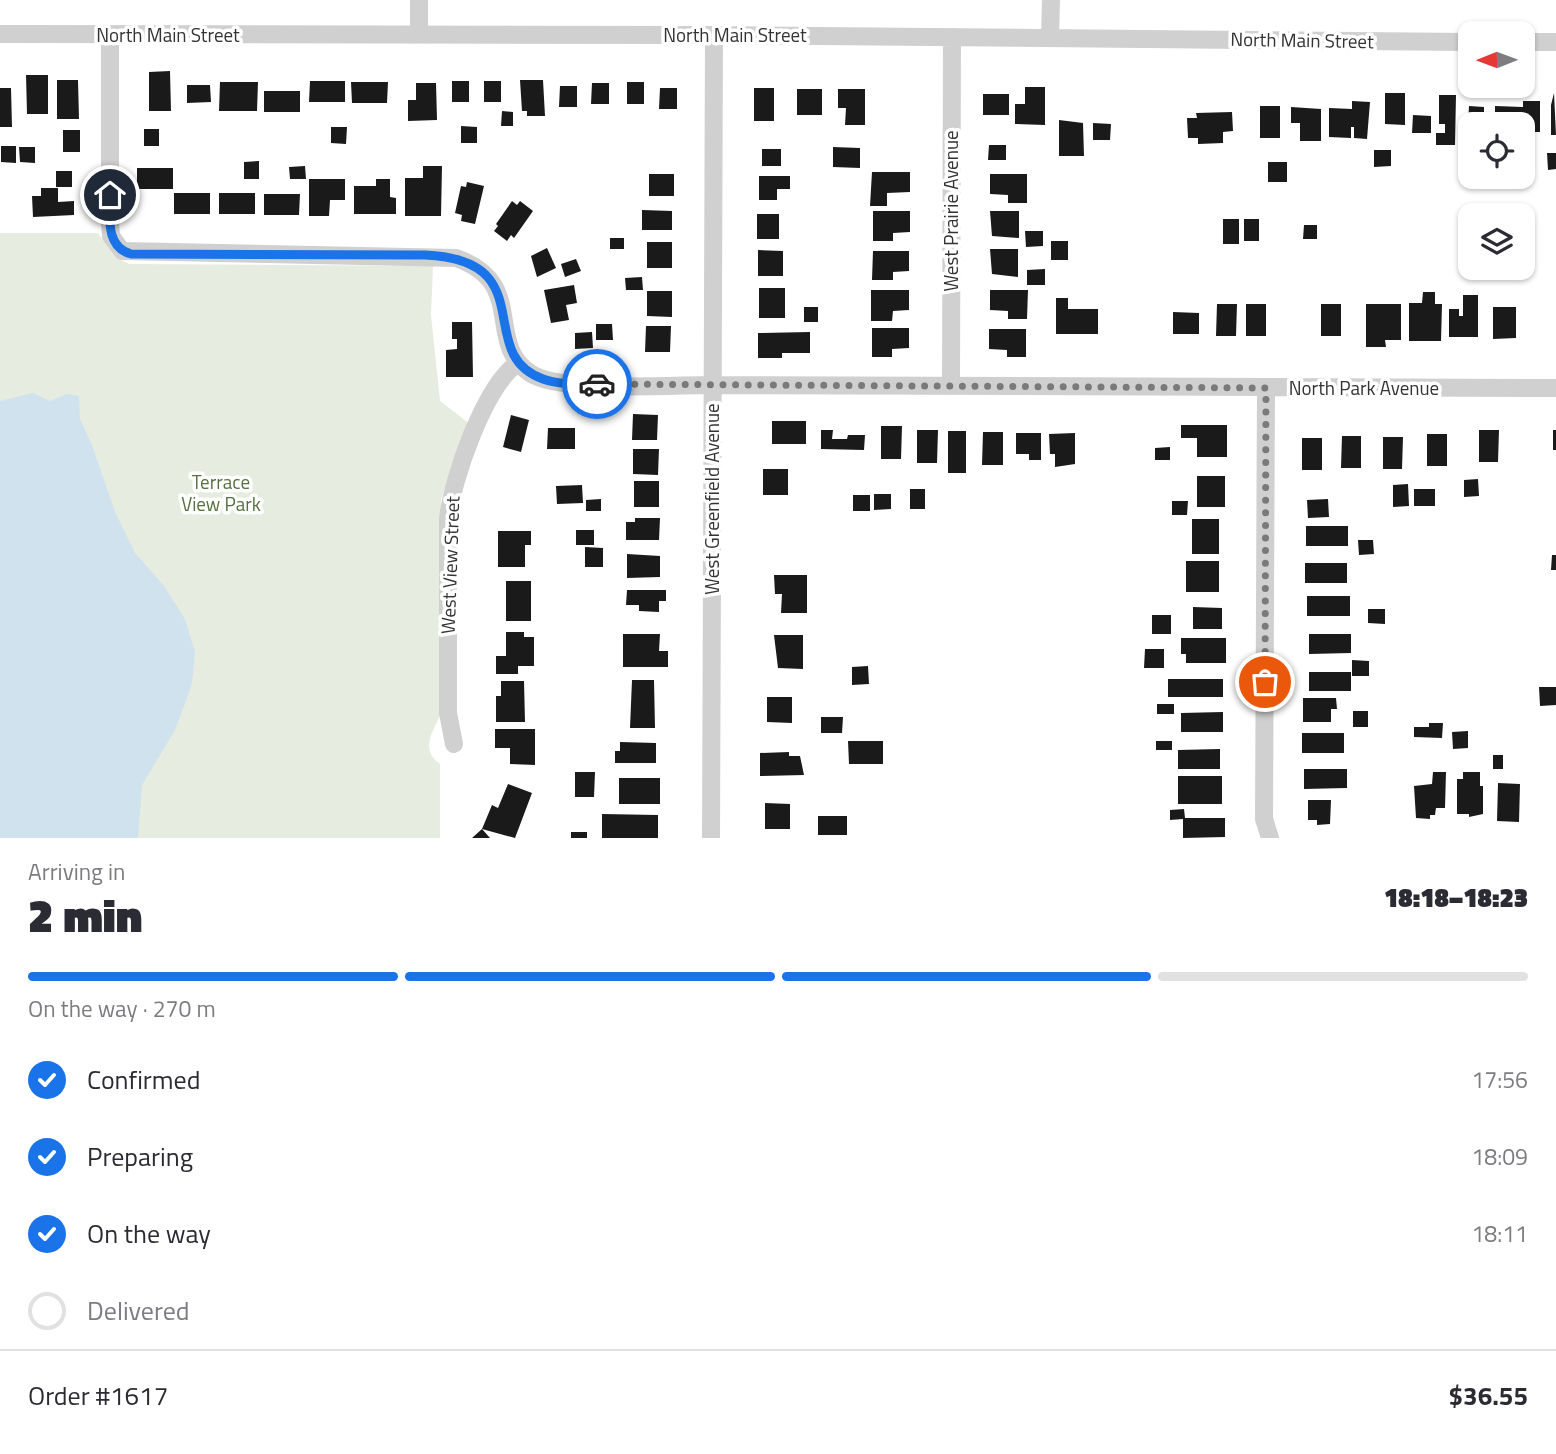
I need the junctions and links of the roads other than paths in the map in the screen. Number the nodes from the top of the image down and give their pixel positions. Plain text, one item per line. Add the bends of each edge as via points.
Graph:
1 (419, 0) edge
2 (1051, 0) edge
3 (0, 34) edge
4 (110, 35) junction
5 (419, 35) junction
6 (714, 35) junction
7 (952, 37) junction
8 (1050, 37) junction
9 (1458, 41) edge
10 (1535, 42) edge
11 (1556, 42) edge
12 (519, 363) junction
13 (712, 385) junction
14 (951, 386) junction
15 (1266, 388) junction
16 (1556, 388) edge
17 (454, 744) dead end
18 (711, 838) edge
19 (1270, 838) edge

1 - 5 street
2 - 8 street
3 - 4 street, North Main Street
4 - 5 street, North Main Street
4 - 12 street via 110,222 115,245 131,254 456,258 475,264 494,285
5 - 6 street, North Main Street
6 - 7 street, North Main Street
6 - 13 street, West Greenfield Avenue
7 - 8 street, North Main Street
7 - 14 street, West Prairie Avenue
8 - 9 street, North Main Street
10 - 11 street
12 - 13 street, North Park Avenue via 530,373 557,383
12 - 17 street, West View Street via 499,381 451,491 447,713
13 - 14 street, North Park Avenue
13 - 18 street, West Greenfield Avenue
14 - 15 street, North Park Avenue
15 - 16 street, North Park Avenue
15 - 19 street via 1264,819

